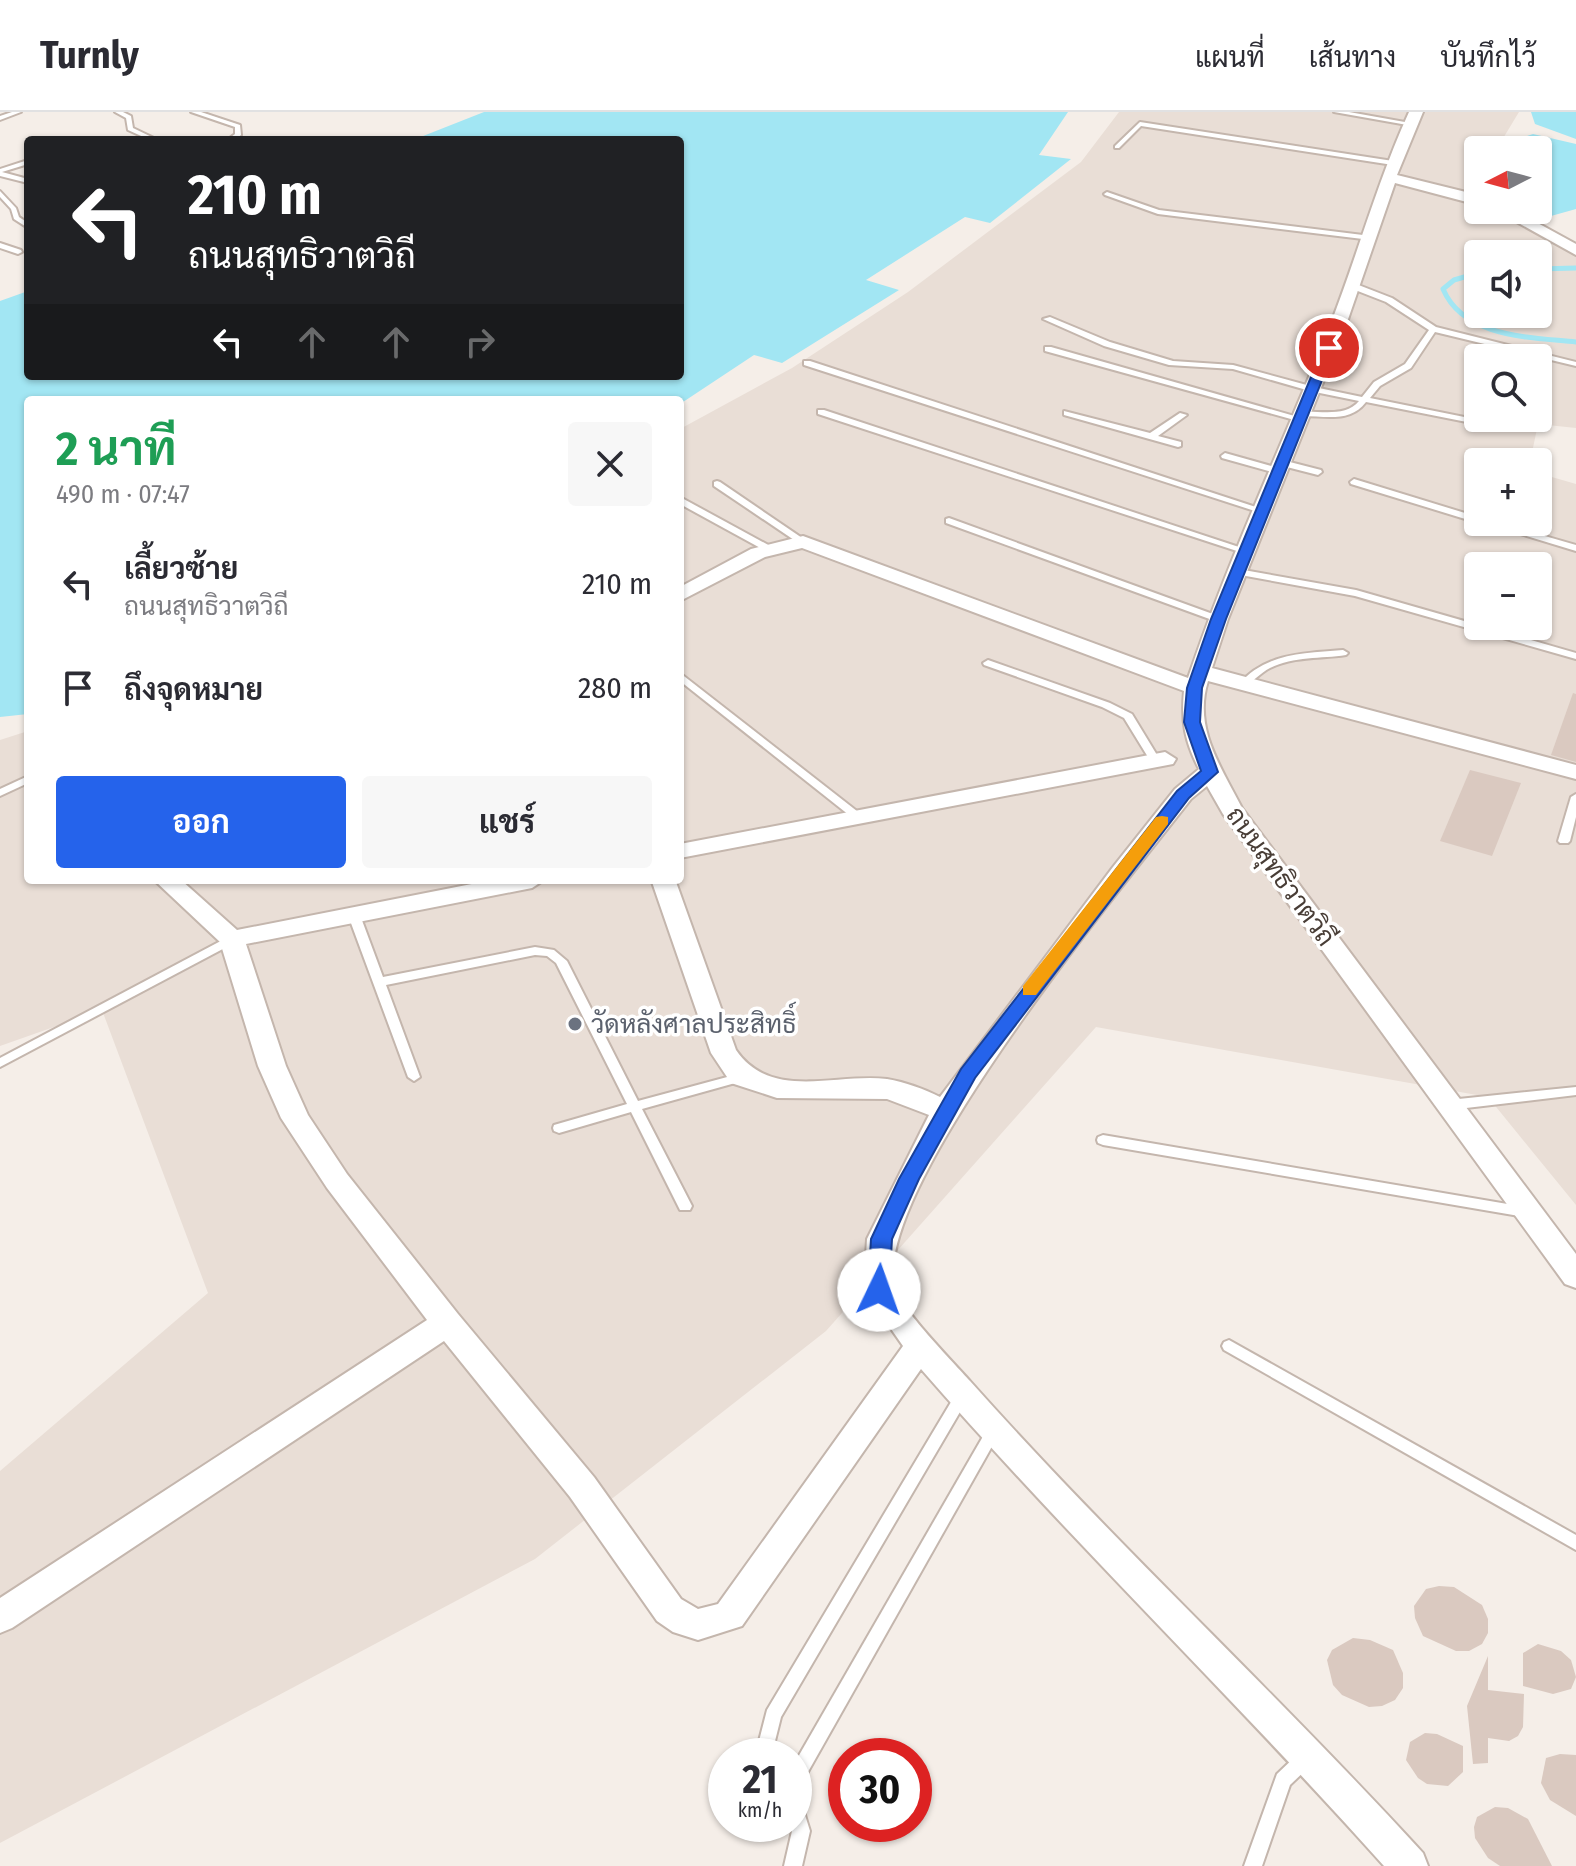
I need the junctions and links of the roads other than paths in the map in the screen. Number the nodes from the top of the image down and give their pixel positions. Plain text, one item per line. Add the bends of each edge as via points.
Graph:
1 (18, 112) edge
2 (118, 112) edge
3 (194, 112) edge
4 (1148, 112) edge
5 (1337, 112) edge
6 (0, 118) edge
7 (1414, 118) edge
8 (1140, 124) junction
9 (144, 136) edge
10 (236, 136) edge
11 (1117, 147) dead end
12 (24, 163) edge
13 (1391, 170) junction
14 (0, 172) edge
15 (24, 180) edge
16 (0, 193) edge
17 (1107, 194) dead end
18 (1464, 195) edge
19 (24, 223) edge
20 (1529, 224) edge
21 (1371, 238) junction
22 (0, 245) edge
23 (1576, 250) edge
24 (18, 252) dead end
25 (1353, 286) junction
26 (1047, 319) dead end
27 (1433, 329) junction
28 (1048, 349) dead end
29 (807, 363) dead end
30 (1576, 364) edge
31 (1313, 389) junction
32 (1365, 399) junction
33 (821, 412) dead end
34 (1067, 413) dead end
35 (1183, 415) dead end
36 (1302, 416) junction
37 (1464, 420) edge
38 (1150, 437) junction
39 (1178, 444) dead end
40 (1225, 456) dead end
41 (1281, 467) junction
42 (1318, 472) dead end
43 (1354, 482) dead end
44 (717, 484) dead end
45 (684, 502) edge
46 (1264, 511) junction
47 (1464, 516) edge
48 (949, 521) dead end
49 (1534, 536) edge
50 (803, 542) junction
51 (1576, 548) edge
52 (769, 549) junction
53 (1242, 562) junction
54 (684, 593) edge
55 (1218, 619) junction
56 (1343, 653) dead end
57 (1576, 656) edge
58 (988, 663) dead end
59 (684, 679) edge
60 (1198, 680) junction
61 (1244, 684) junction
62 (1175, 760) junction
63 (1576, 772) edge
64 (24, 781) edge
65 (0, 793) edge
66 (1183, 794) junction
67 (1576, 797) edge
68 (858, 817) junction
69 (1564, 841) dead end
70 (684, 850) edge
71 (170, 884) edge
72 (488, 884) edge
73 (665, 884) edge
74 (434, 889) edge
75 (354, 915) junction
76 (232, 939) junction
77 (379, 982) junction
78 (0, 1063) edge
79 (414, 1077) dead end
80 (742, 1077) junction
81 (1576, 1091) edge
82 (1449, 1105) junction
83 (634, 1107) junction
84 (945, 1111) junction
85 (559, 1128) dead end
86 (1103, 1140) dead end
87 (685, 1206) dead end
88 (1528, 1213) junction
89 (1565, 1246) edge
90 (1576, 1276) edge
91 (447, 1323) junction
92 (920, 1346) junction
93 (1229, 1346) dead end
94 (963, 1394) junction
95 (994, 1430) junction
96 (1576, 1543) edge
97 (0, 1617) edge
98 (768, 1738) edge
99 (812, 1748) edge
100 (1309, 1755) junction
101 (798, 1842) edge
102 (793, 1866) edge
103 (1253, 1866) edge
104 (1409, 1866) edge

1 - 6 lane
2 - 9 lane via 129,117 130,129
3 - 10 lane via 238,126
4 - 8 lane
5 - 7 lane
7 - 13 street, ถนนสุทธิวาตวิถี
8 - 11 lane
8 - 13 lane
12 - 14 lane
13 - 18 street
13 - 21 street, ถนนสุทธิวาตวิถี
14 - 15 lane
16 - 19 lane
17 - 21 lane via 1158,212
20 - 23 street
21 - 25 street, ถนนสุทธิวาตวิถี
22 - 24 lane
25 - 27 lane via 1389,300
25 - 31 street, ถนนสุทธิวาตวิถี
26 - 31 lane via 1172,363 1233,367
27 - 30 lane
27 - 32 lane via 1408,366 1377,384
28 - 36 lane
29 - 46 lane
31 - 32 lane
31 - 36 street, ถนนสุทธิวาตวิถี
32 - 36 lane via 1347,414
32 - 37 lane
33 - 53 lane
34 - 38 lane
35 - 38 lane
36 - 41 street, ถนนสุทธิวาตวิถี
38 - 39 lane
40 - 41 lane
41 - 42 lane
41 - 46 street, ถนนสุทธิวาตวิถี
43 - 47 lane
44 - 50 lane
45 - 52 lane
46 - 53 street, ถนนสุทธิวาตวิถี
48 - 55 lane
49 - 51 lane
50 - 52 street
50 - 60 street
52 - 54 street
53 - 55 street, ถนนสุทธิวาตวิถี
53 - 57 lane
55 - 60 street, ถนนสุทธิวาตวิถี
56 - 61 lane via 1271,662 1257,668
58 - 62 lane via 1128,716
59 - 68 lane
60 - 61 street
60 - 62 street, ถนนสุทธิวาตวิถี via 1192,722
61 - 63 street
62 - 66 street
62 - 66 street
62 - 68 street
62 - 82 street, ถนนสุทธิวาตวิถี via 1231,809
64 - 65 lane
66 - 84 street via 1031,988
67 - 69 lane
68 - 70 street
71 - 76 street
72 - 74 street
73 - 80 street via 724,1053
74 - 75 street
75 - 76 street
75 - 77 lane
76 - 78 lane
76 - 91 street via 272,1066 295,1118
77 - 79 lane
77 - 83 lane via 535,951 550,953 561,961
80 - 83 lane
80 - 84 street via 832,1092 888,1089 920,1097
81 - 82 lane
82 - 88 street, ถนนสุทธิวาตวิถี
83 - 85 lane
83 - 87 lane
84 - 92 street via 882,1239 879,1290
86 - 88 lane
88 - 89 street, ถนนสุทธิวาตวิถี
89 - 90 street, ถนนสุทธิวาตวิถี
91 - 92 street via 582,1487 669,1610 686,1624 698,1626 730,1615
91 - 97 street
92 - 94 street
93 - 96 lane
94 - 95 street
94 - 98 lane via 773,1715
95 - 99 lane
95 - 100 street
100 - 103 lane via 1283,1780
100 - 104 street
101 - 102 lane

